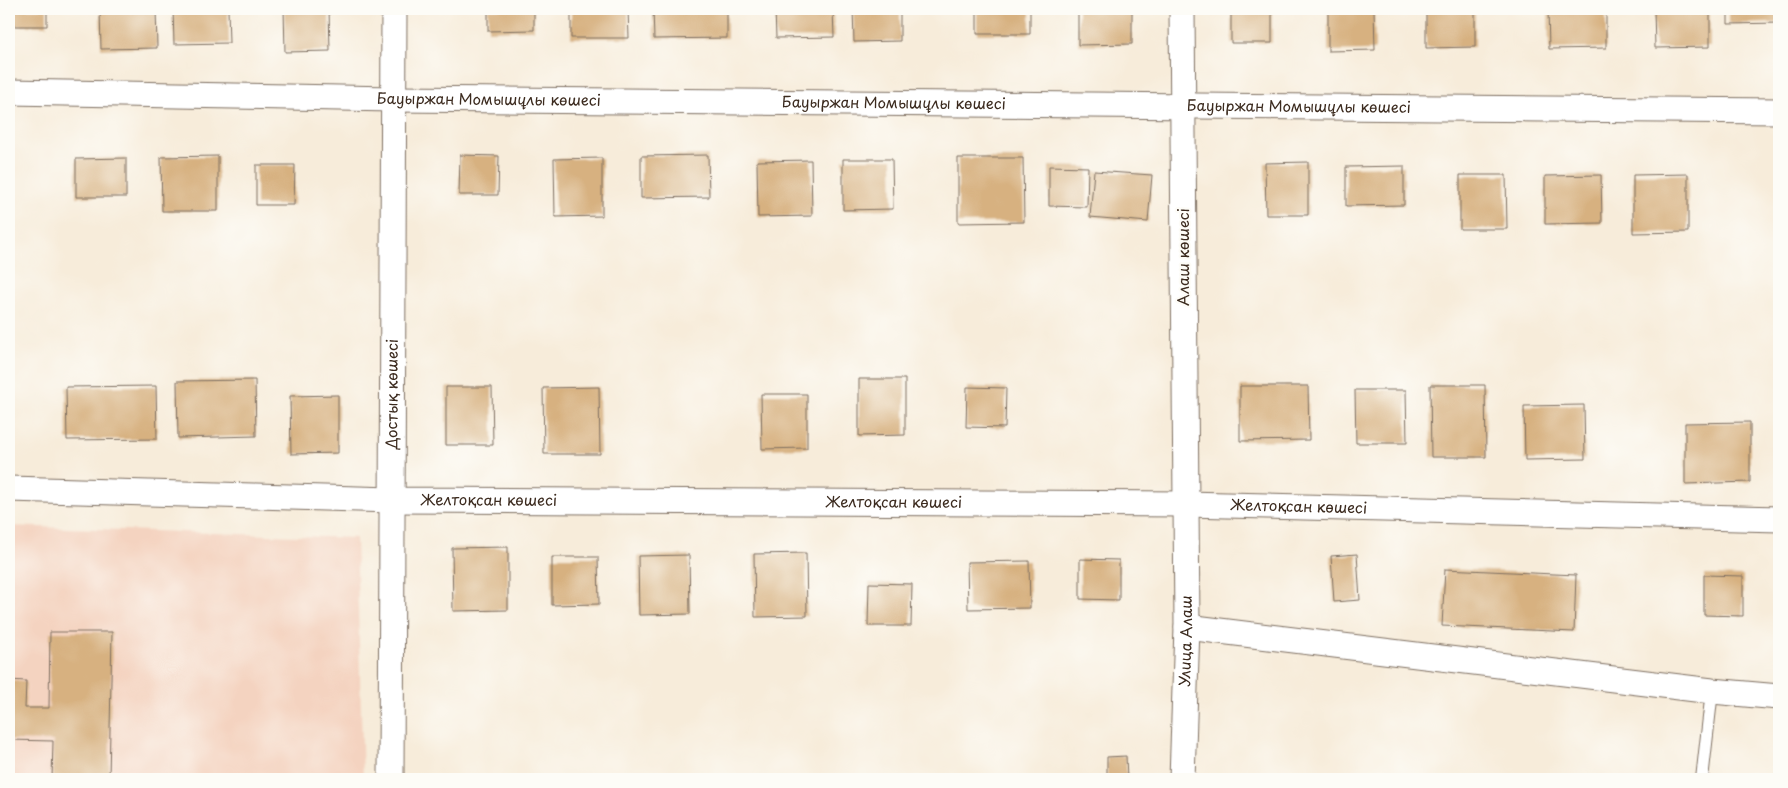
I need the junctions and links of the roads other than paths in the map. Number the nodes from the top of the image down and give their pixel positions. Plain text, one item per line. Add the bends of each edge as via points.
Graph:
1 (394, 9) edge
2 (1182, 9) edge
3 (9, 92) edge
4 (393, 99) junction
5 (1182, 105) junction
6 (1779, 111) edge
7 (9, 489) edge
8 (392, 500) junction
9 (1186, 504) junction
10 (1779, 520) edge
11 (1187, 627) junction
12 (1712, 690) junction
13 (1779, 697) edge
14 (391, 779) edge
15 (1182, 779) edge
16 (1702, 779) edge

1 - 4 street, Достық көшесі
2 - 5 street, Алаш көшесі
3 - 4 street, Бауыржан Момышұлы көшесі
4 - 5 street, Бауыржан Момышұлы көшесі
4 - 8 street, Достық көшесі
5 - 6 street, Бауыржан Момышұлы көшесі
5 - 9 street, Алаш көшесі
7 - 8 street, Желтоқсан көшесі
8 - 9 street, Желтоқсан көшесі
8 - 14 street, Достық көшесі
9 - 10 street, Желтоқсан көшесі
9 - 11 street, Улица Алаш
11 - 12 street
11 - 15 street, Улица Алаш
12 - 13 street
12 - 16 lane

